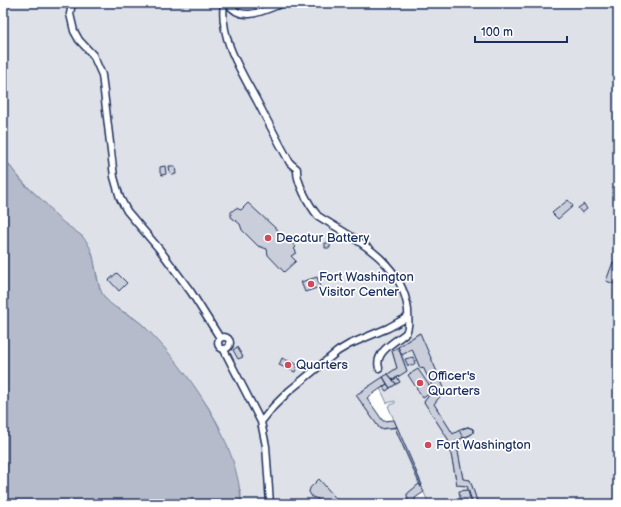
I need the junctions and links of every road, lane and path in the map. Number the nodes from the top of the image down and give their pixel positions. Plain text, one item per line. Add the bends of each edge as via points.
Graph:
1 (72, 3) edge
2 (224, 3) edge
3 (228, 3) edge
4 (283, 3) edge
5 (408, 317) junction
6 (220, 338) junction
7 (224, 350) junction
8 (379, 368) dead end
9 (261, 422) junction
10 (270, 504) edge

1 - 6 lane via 70,14 74,32 93,55 102,75 114,177 120,198 131,217 160,250 191,292
2 - 5 lane via 225,29 236,62 290,163 297,169 299,182 314,211 369,248 388,265 404,294
3 - 4 lane via 235,11 249,15
5 - 8 lane via 408,330 382,353 378,362
5 - 9 lane via 344,347 289,391
6 - 7 lane via 218,345
6 - 7 lane via 228,338 230,341 228,349
7 - 9 lane
9 - 10 lane via 266,446

